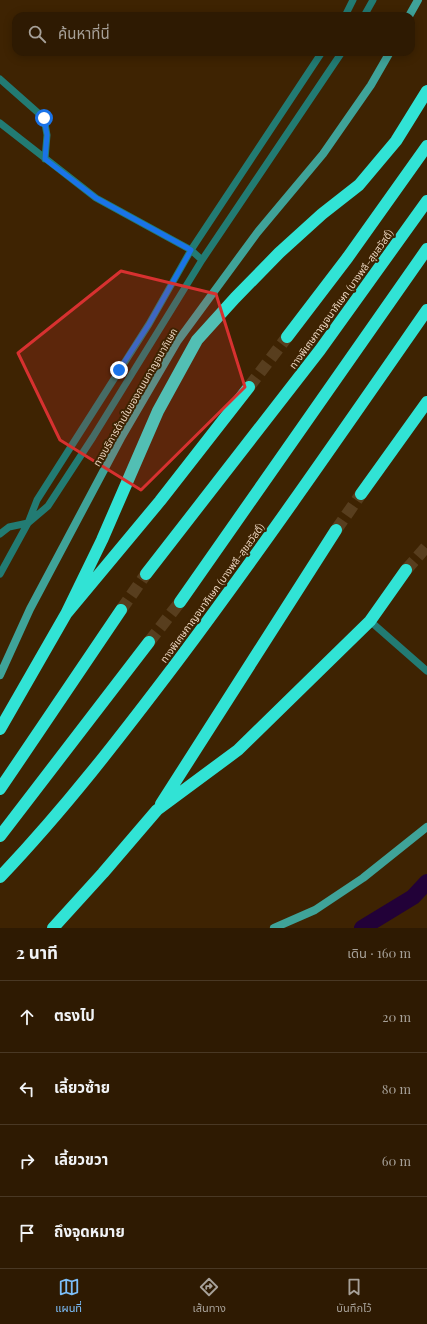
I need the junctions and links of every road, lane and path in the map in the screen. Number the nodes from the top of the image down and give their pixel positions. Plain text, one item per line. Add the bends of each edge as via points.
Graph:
1 (353, 0) edge
2 (373, 0) edge
3 (418, 0) edge
4 (347, 12) edge
5 (366, 12) edge
6 (411, 12) edge
7 (319, 56) edge
8 (339, 56) edge
9 (388, 56) edge
10 (0, 79) edge
11 (427, 91) edge
12 (0, 123) edge
13 (427, 146) edge
14 (45, 159) junction
15 (427, 201) edge
16 (427, 249) edge
17 (191, 250) junction
18 (202, 260) junction
19 (427, 310) edge
20 (287, 337) tunnel mouth
21 (249, 387) tunnel mouth
22 (427, 402) edge
23 (361, 494) tunnel mouth
24 (28, 523) junction
25 (336, 530) tunnel mouth
26 (0, 534) edge
27 (406, 570) tunnel mouth
28 (0, 574) edge
29 (146, 574) tunnel mouth
30 (180, 602) tunnel mouth
31 (121, 610) tunnel mouth
32 (66, 614) junction
33 (370, 621) junction
34 (149, 642) tunnel mouth
35 (427, 672) edge
36 (0, 675) edge
37 (0, 729) edge
38 (0, 789) edge
39 (158, 810) junction
40 (427, 827) edge
41 (0, 836) edge
42 (0, 877) edge
43 (53, 928) edge
44 (274, 928) edge

1 - 4 lane
2 - 5 lane
3 - 6 main road
7 - 17 lane
8 - 18 lane
9 - 36 main road, ทางบริการด้านในของถนนกาญจนาภิเษก via 371,86 323,154 257,233 176,342 121,438 30,609
10 - 14 lane via 44,118 47,135
11 - 32 highway via 396,141 359,186 322,214 280,253 197,340 158,411 102,540
12 - 14 lane
13 - 20 highway, ทางพิเศษกาญจนาภิเษก (บางพลี-สุขสวัสดิ์)
14 - 17 lane via 96,198
15 - 29 highway, ทางพิเศษกาญจนาภิเษก (บางพลี-สุขสวัสดิ์) via 320,350
16 - 30 highway
17 - 18 lane
17 - 24 lane via 149,324 36,500
18 - 24 lane via 48,506
19 - 42 highway, ทางพิเศษกาญจนาภิเษก (บางพลี-สุขสวัสดิ์) via 216,609 121,736 33,842
21 - 32 highway via 160,501
22 - 23 highway
24 - 26 lane via 9,527
24 - 28 lane
25 - 39 highway
27 - 33 highway
31 - 38 highway
32 - 37 highway
33 - 35 lane
33 - 39 highway via 238,750
34 - 41 highway
39 - 43 highway
40 - 44 main road via 363,878 315,910

